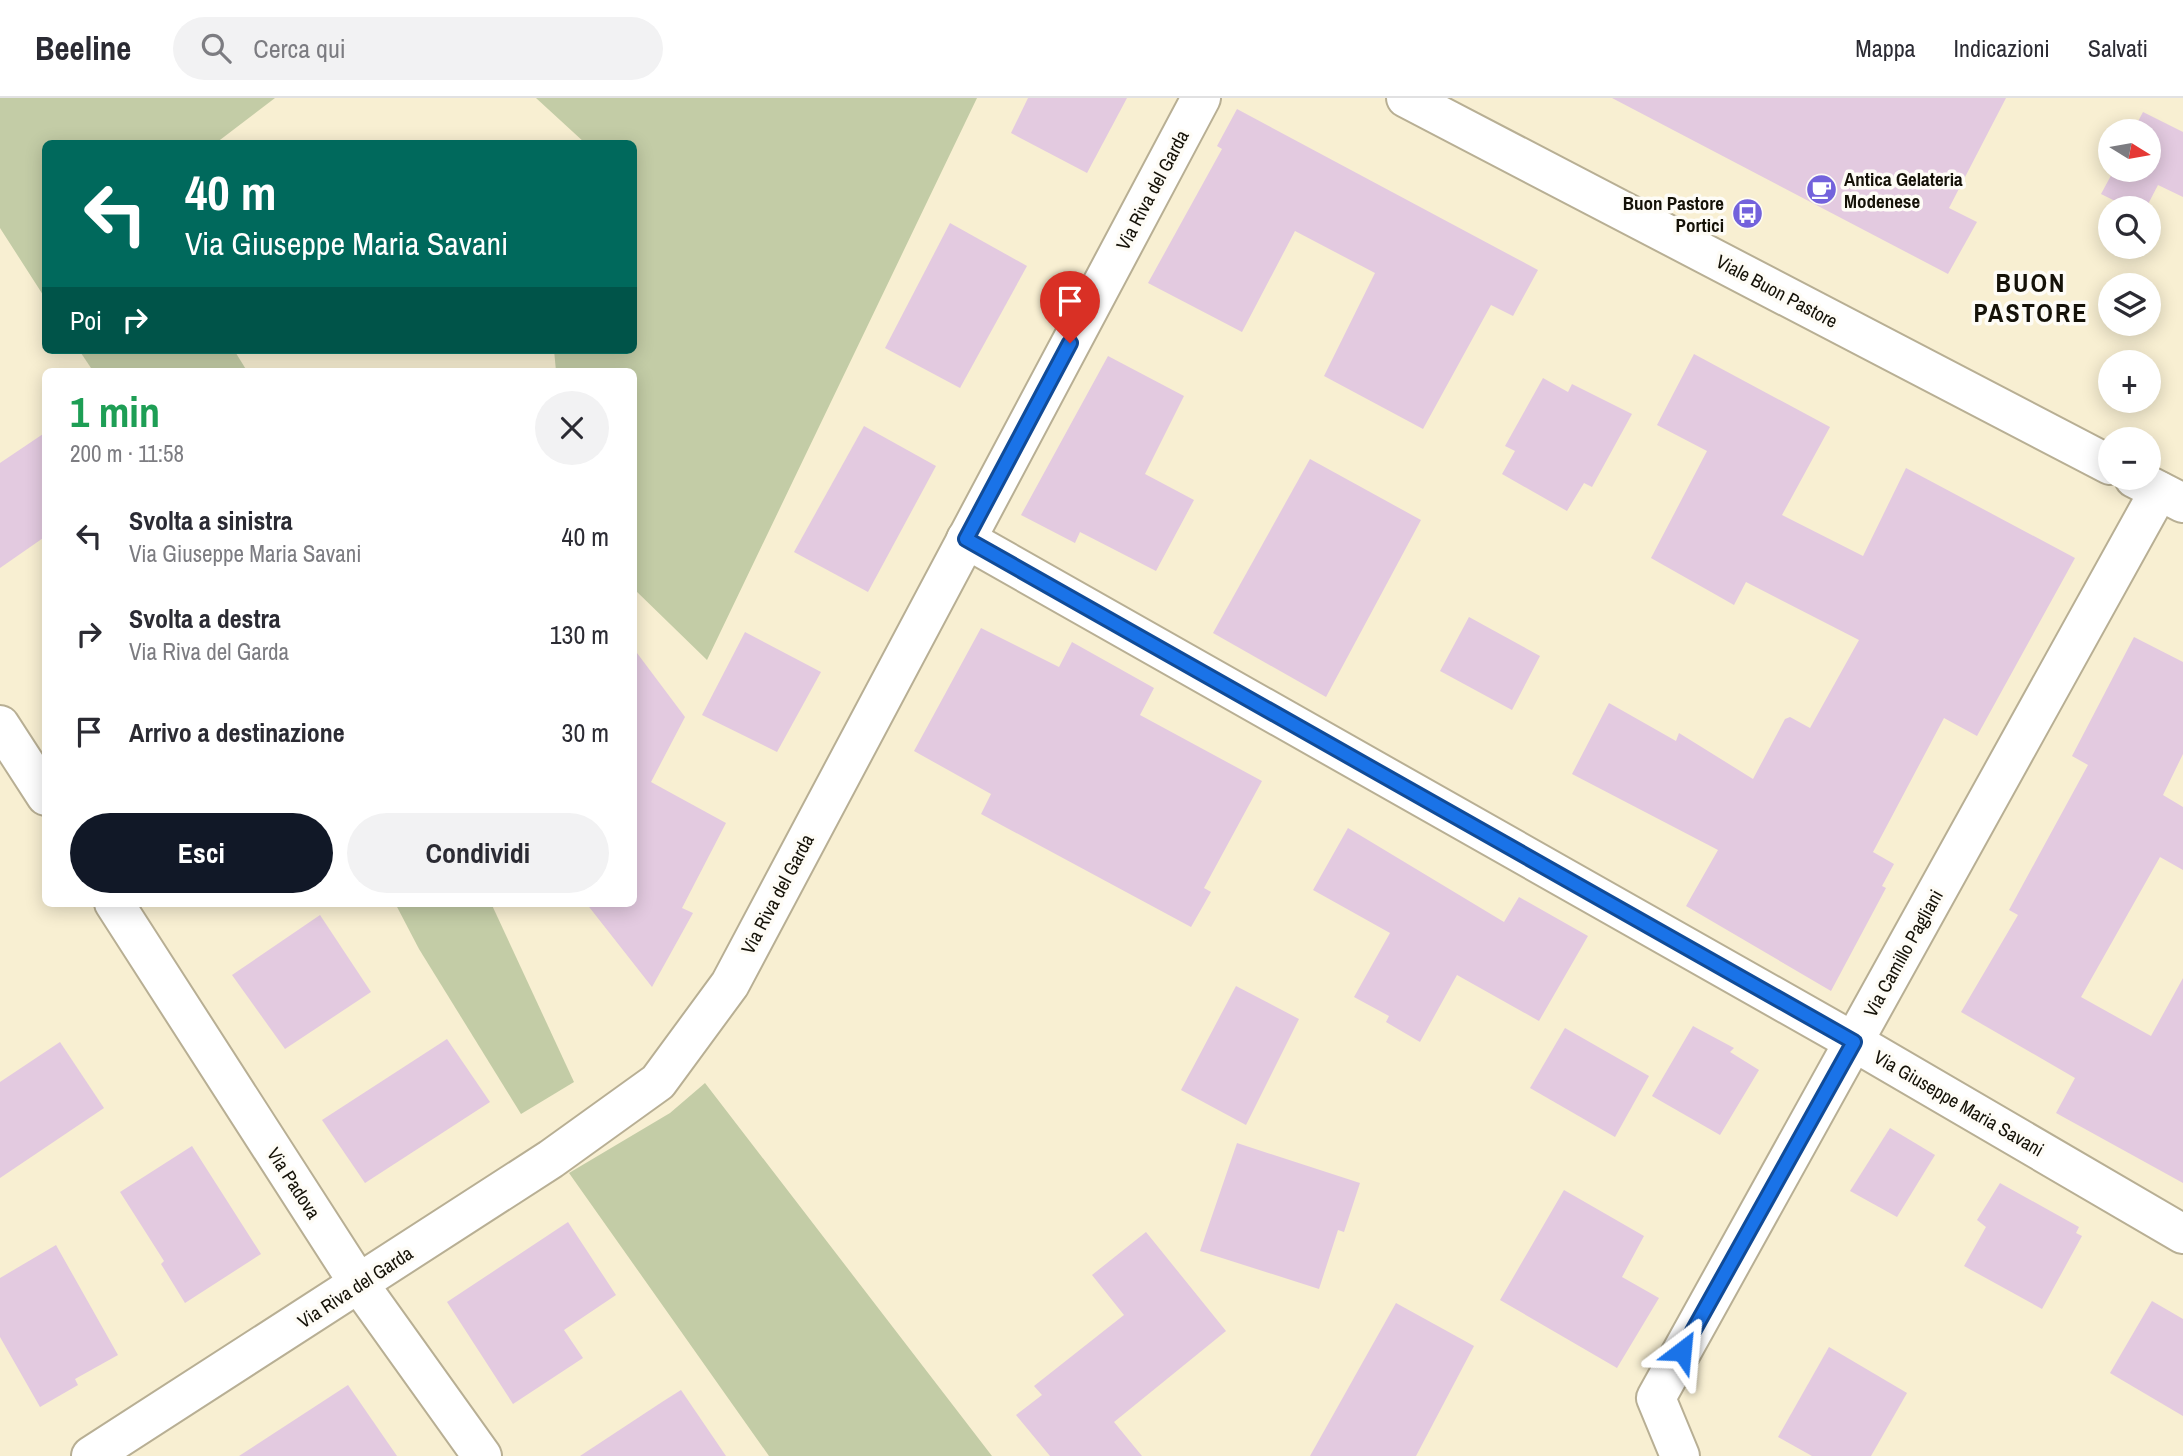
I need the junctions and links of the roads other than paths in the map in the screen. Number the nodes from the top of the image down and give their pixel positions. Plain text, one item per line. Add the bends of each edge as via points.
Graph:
1 (1201, 98) edge
2 (1406, 98) edge
3 (2098, 459) edge
4 (2159, 491) edge
5 (966, 539) junction
6 (0, 725) edge
7 (42, 790) edge
8 (117, 907) edge
9 (1854, 1042) junction
10 (2183, 1234) edge
11 (359, 1284) junction
12 (91, 1456) edge
13 (482, 1456) edge
14 (1680, 1456) edge

1 - 5 street, Via Riva del Garda
2 - 3 street, Viale Buon Pastore
4 - 9 street, Via Camillo Pagliani
5 - 9 street, Via Giuseppe Maria Savani
5 - 11 street, Via Riva del Garda via 730,984 658,1082 551,1159
6 - 7 street
8 - 11 street, Via Padova
9 - 10 street, Via Giuseppe Maria Savani
9 - 14 street, Via Camillo Pagliani via 1656,1398
11 - 12 street, Via Riva del Garda
11 - 13 street, Via Padova

